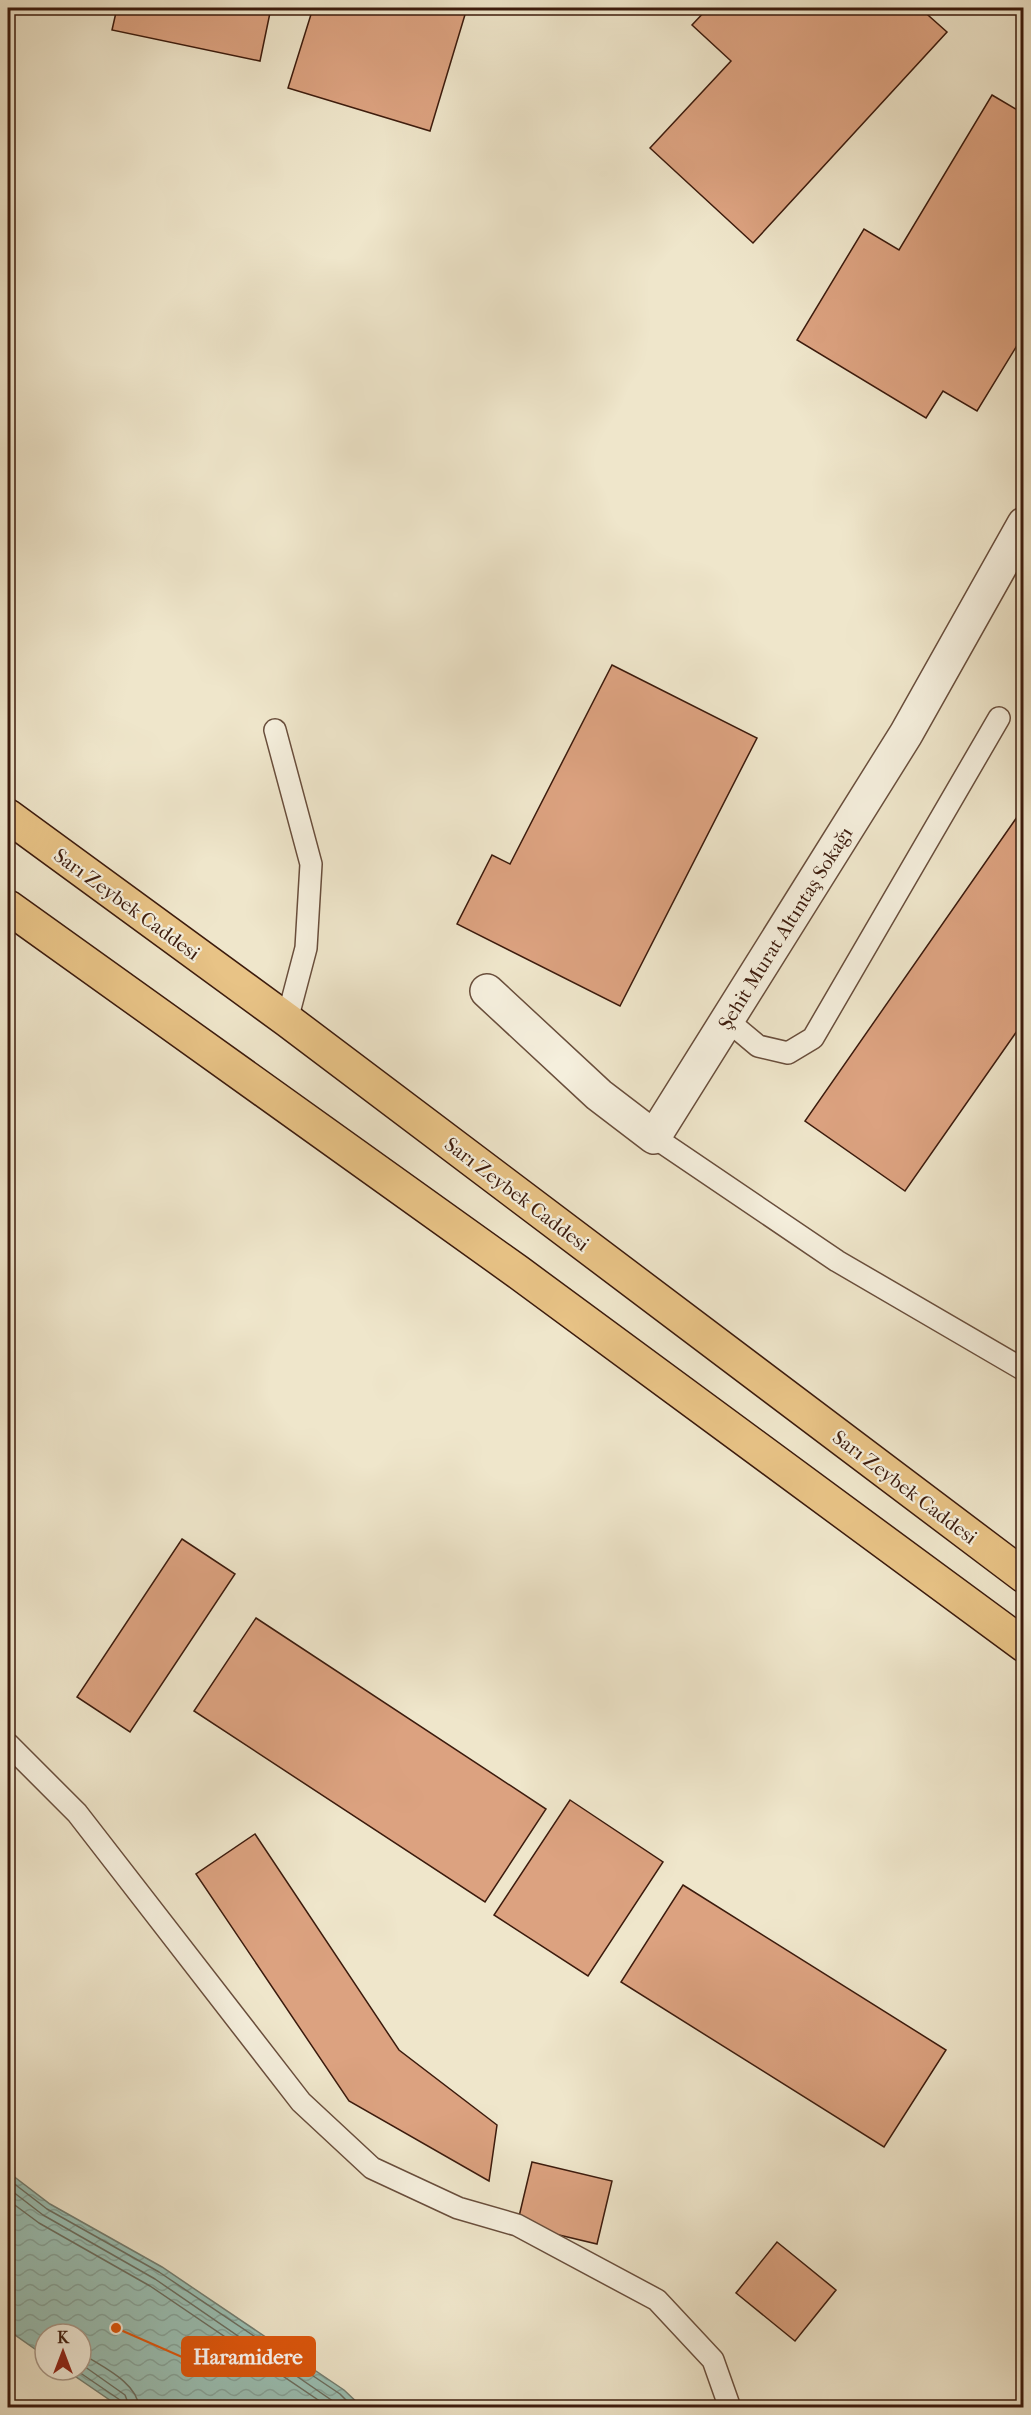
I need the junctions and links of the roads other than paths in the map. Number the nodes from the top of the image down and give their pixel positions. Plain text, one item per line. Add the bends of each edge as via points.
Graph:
1 (1023, 524) edge
2 (999, 718) dead end
3 (274, 730) dead end
4 (8, 816) edge
5 (8, 908) edge
6 (487, 991) dead end
7 (287, 1020) junction
8 (727, 1020) junction
9 (654, 1137) junction
10 (1023, 1370) edge
11 (1023, 1576) edge
12 (1023, 1645) edge
13 (8, 1744) edge
14 (730, 2408) edge

1 - 8 street, Şehit Murat Altıntaş Sokağı via 906,734
2 - 8 lane via 813,1038 789,1053 758,1046
3 - 7 lane via 311,864 306,948
4 - 7 main road, Sarı Zeybek Caddesi
5 - 12 main road via 518,1272
6 - 9 street via 599,1095
7 - 11 main road, Sarı Zeybek Caddesi
8 - 9 street, Şehit Murat Altıntaş Sokağı
9 - 10 lane via 837,1261
13 - 14 lane via 77,1813 301,2102 372,2168 458,2208 517,2225 657,2300 713,2360

